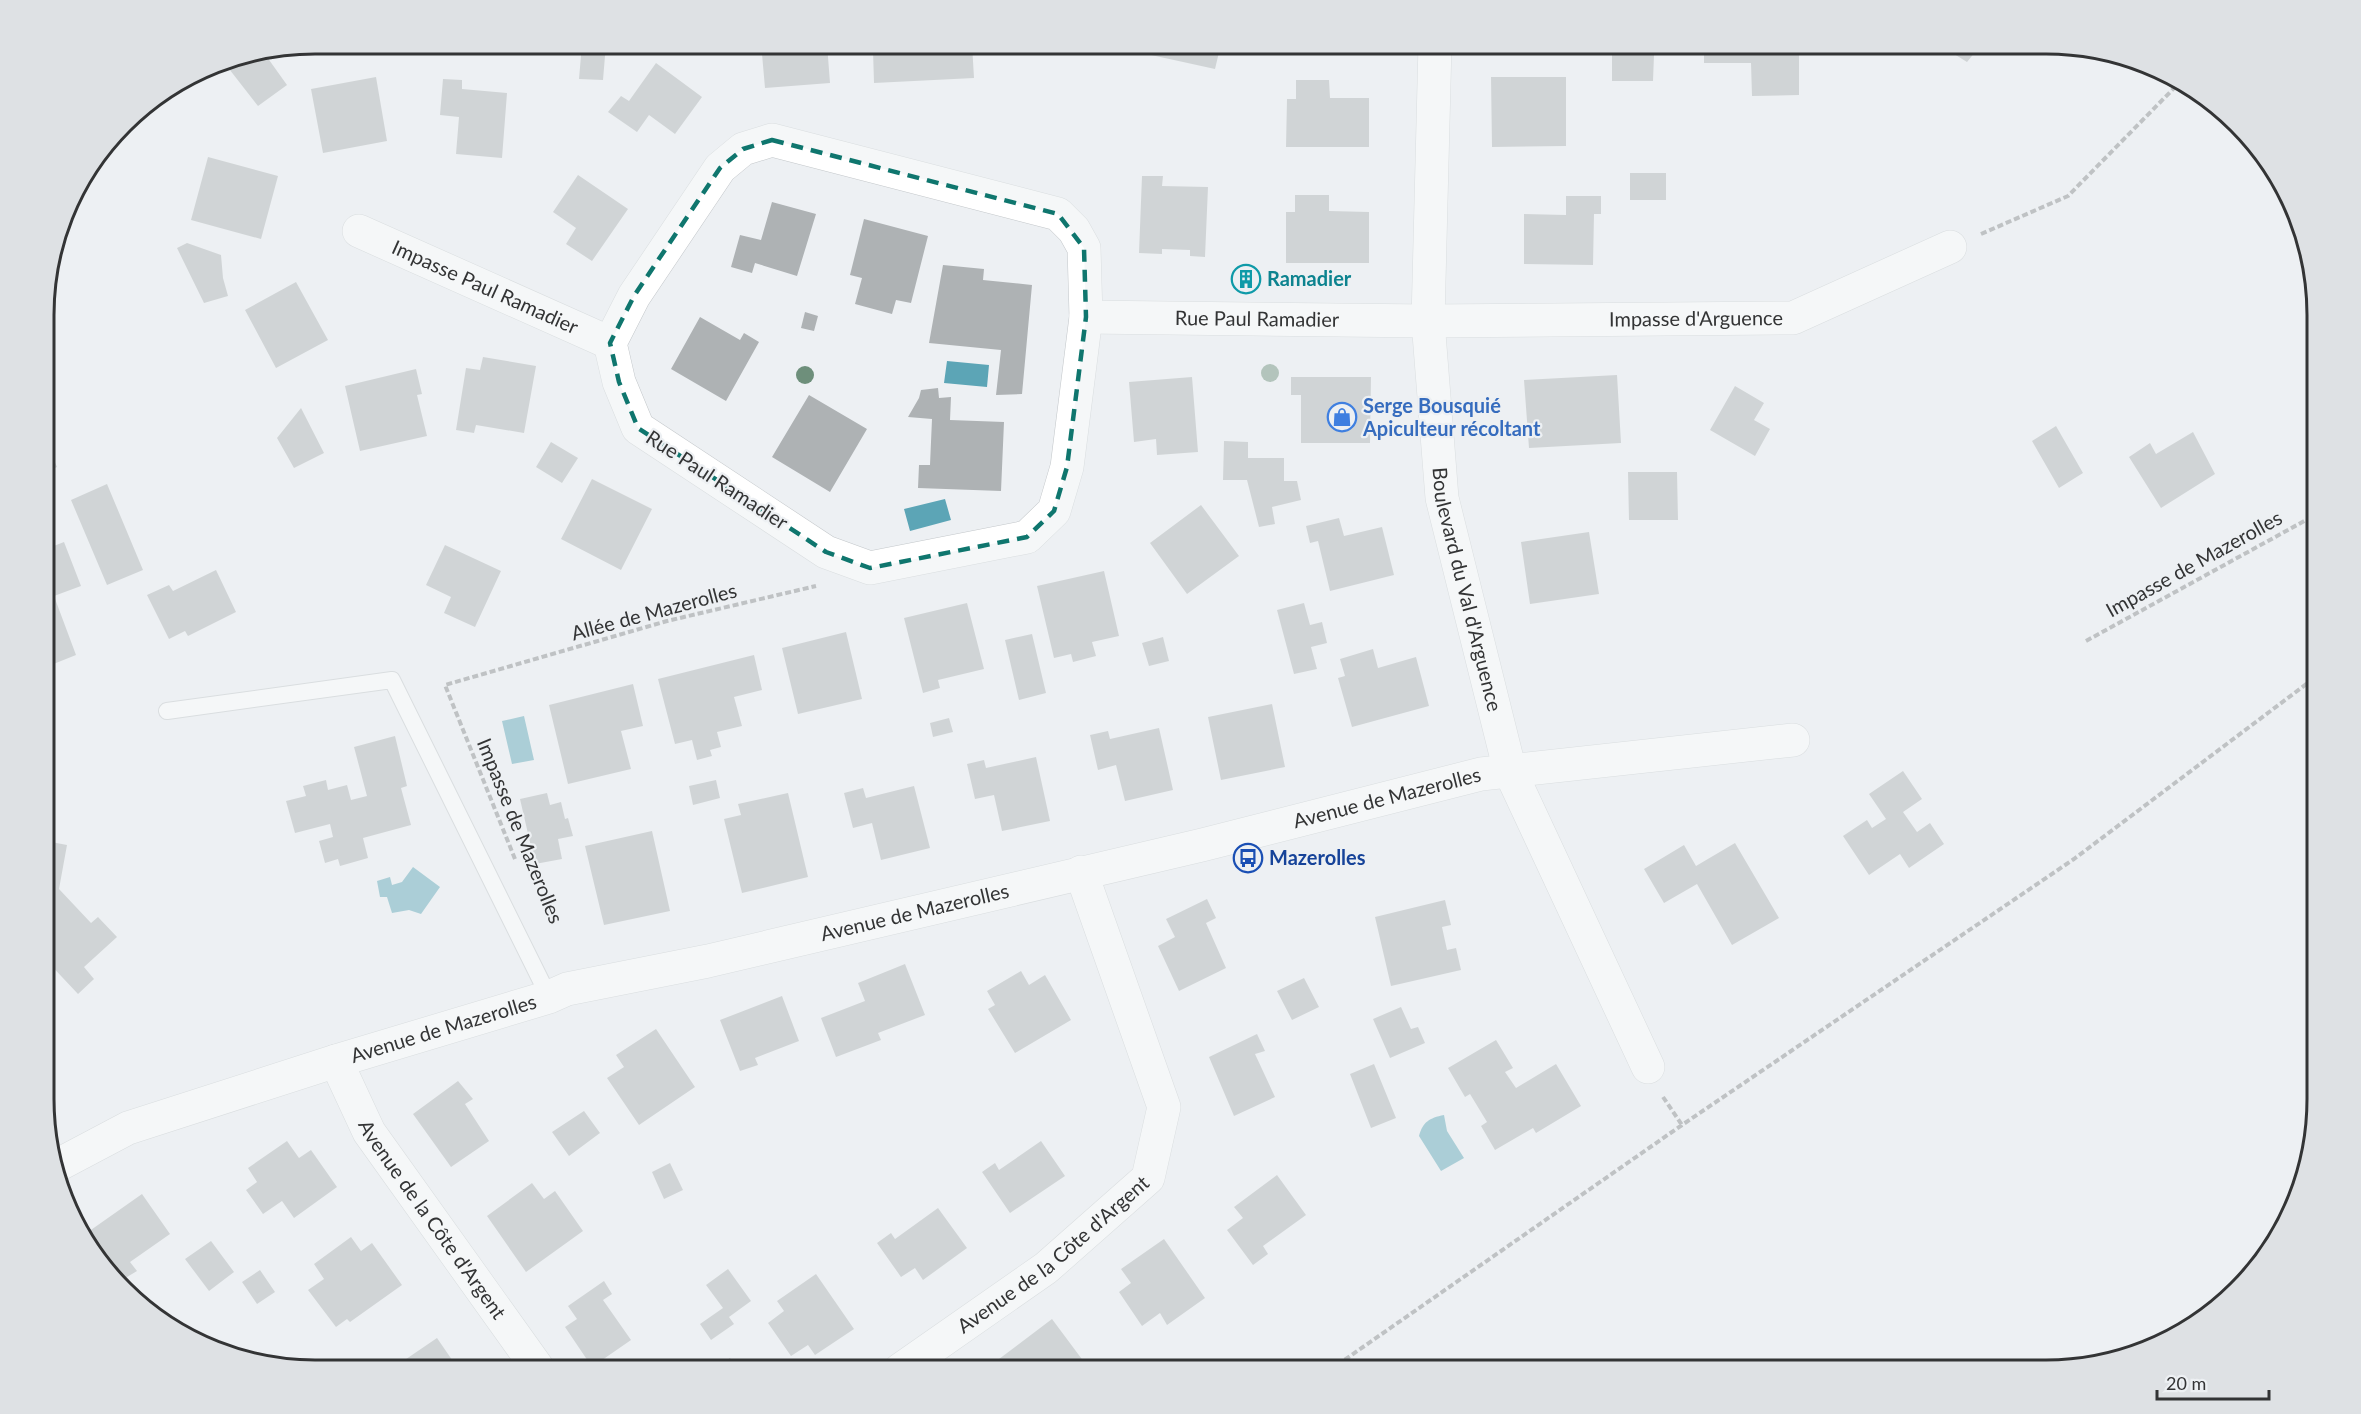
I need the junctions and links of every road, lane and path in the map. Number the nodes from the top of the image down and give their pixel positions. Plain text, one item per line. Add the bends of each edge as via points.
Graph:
1 (1435, 54) edge
2 (2174, 88) edge
3 (359, 231) dead end
4 (1950, 247) joint
5 (1086, 317) junction
6 (1428, 321) junction
7 (610, 343) junction
8 (2307, 519) edge
9 (817, 586) dead end
10 (2086, 641) dead end
11 (2307, 684) edge
12 (445, 685) joint
13 (167, 711) dead end
14 (1793, 740) dead end
15 (1510, 771) junction
16 (519, 869) dead end
17 (1081, 872) junction
18 (549, 997) junction
19 (336, 1061) junction
20 (1648, 1066) dead end
21 (62, 1164) edge
22 (532, 1360) edge
23 (914, 1360) edge
24 (1344, 1360) edge

1 - 6 street, Boulevard du Val d'Arguence
2 - 4 path via 2068,196
3 - 7 street, Impasse Paul Ramadier
4 - 6 street, Impasse d'Arguence via 1793,318
5 - 6 street, Rue Paul Ramadier
5 - 7 street, Rue Paul Ramadier via 1084,248 1058,214 772,140 743,149 720,168 634,296
5 - 7 street, Rue Paul Ramadier via 1067,467 1054,511 1027,537 870,568 826,552 638,428 619,382
6 - 15 street, Boulevard du Val d'Arguence via 1442,498
8 - 10 path, Impasse de Mazerolles
9 - 12 path, Allée de Mazerolles via 667,621
11 - 24 path via 2074,859
12 - 16 path, Impasse de Mazerolles
13 - 18 lane via 392,680
14 - 15 street, Avenue de Mazerolles
15 - 17 street, Avenue de Mazerolles via 1481,774
15 - 20 street, Boulevard du Val d'Arguence
17 - 18 street, Avenue de Mazerolles via 708,961 567,989
17 - 23 street, Avenue de la Côte d'Argent via 1164,1107 1148,1178 1046,1268
18 - 19 street, Avenue de Mazerolles
19 - 21 street, Avenue de Mazerolles via 128,1128
19 - 22 street, Avenue de la Côte d'Argent via 369,1132

